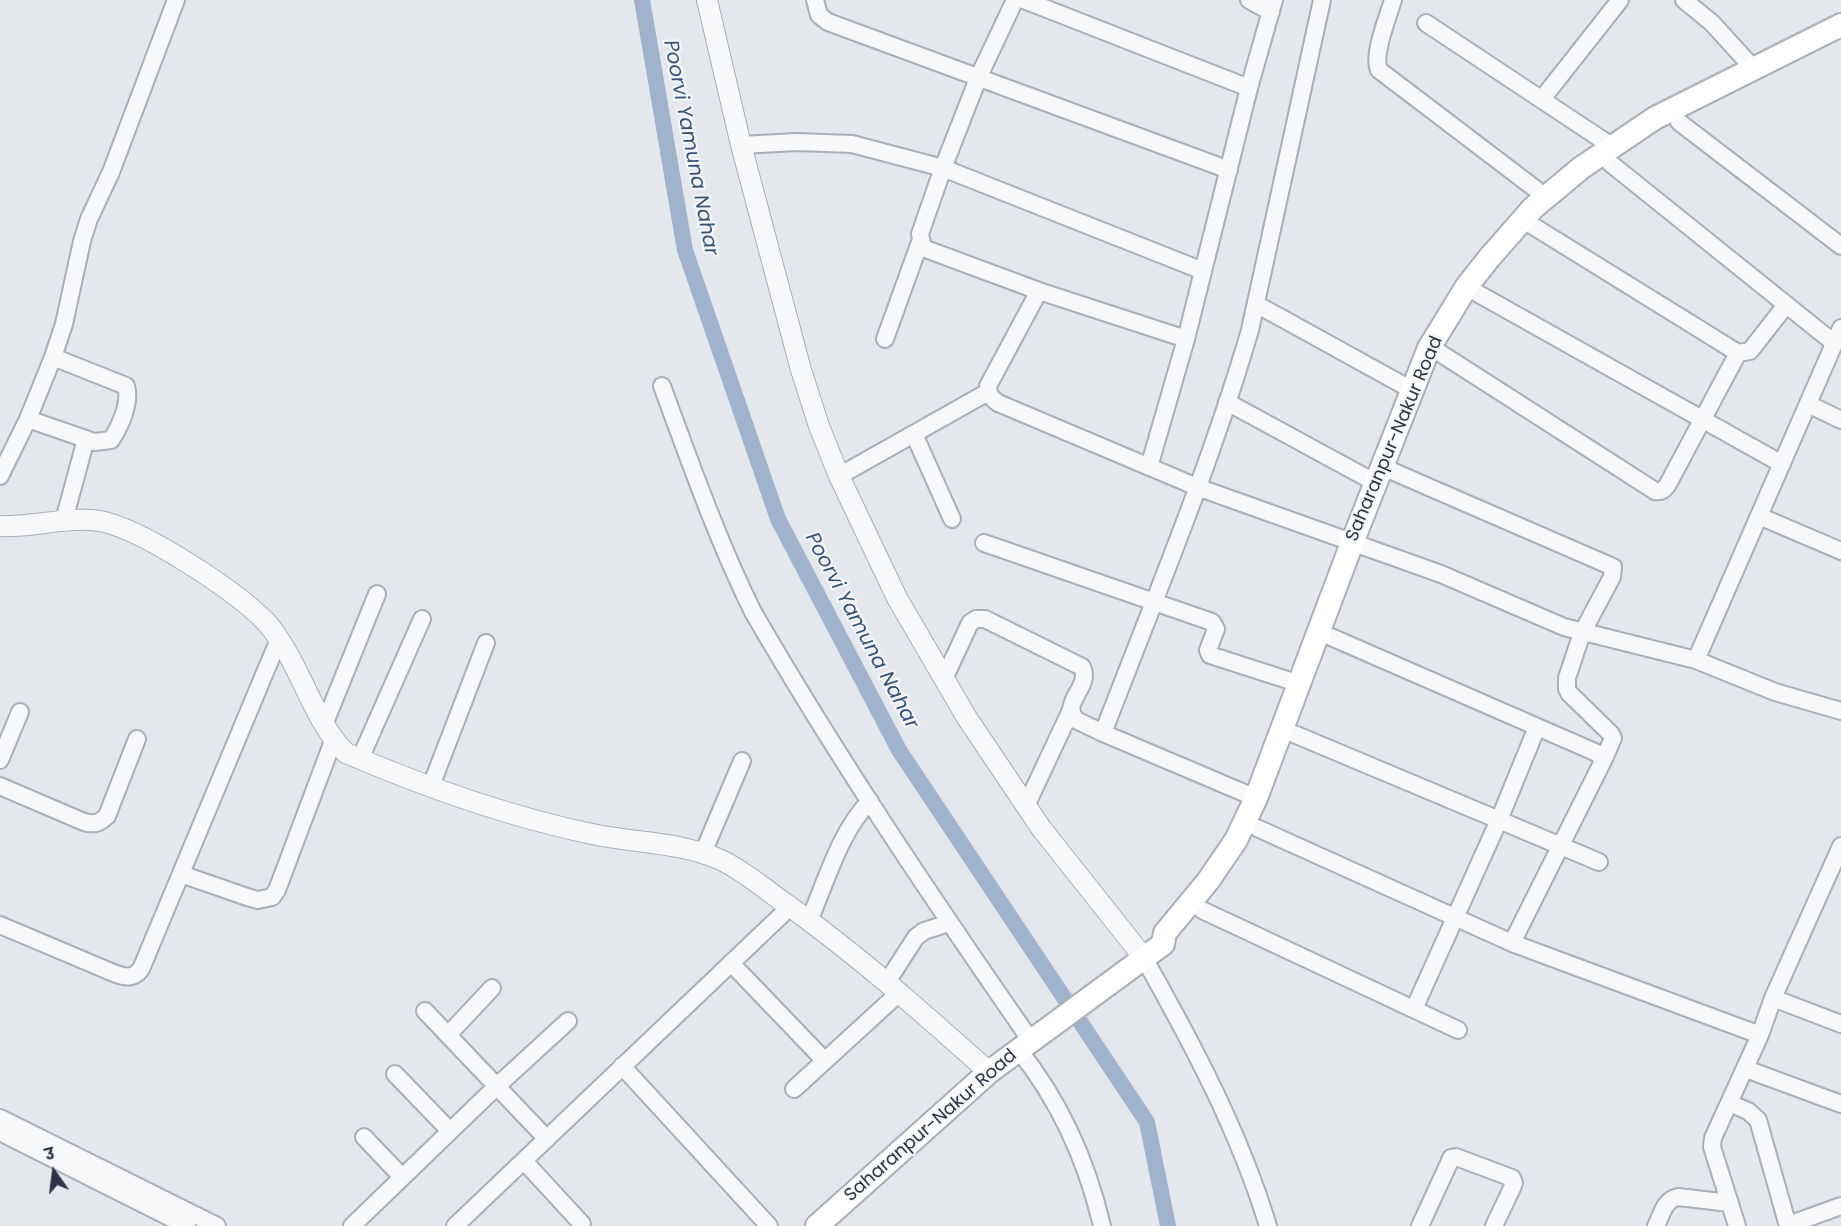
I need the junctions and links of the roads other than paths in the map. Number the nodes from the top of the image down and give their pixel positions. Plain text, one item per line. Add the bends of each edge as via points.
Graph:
1 (176, 0) edge
2 (707, 0) edge
3 (815, 0) edge
4 (1015, 0) edge
5 (1024, 0) edge
6 (1249, 0) edge
7 (1322, 0) edge
8 (1393, 0) edge
9 (1620, 0) edge
10 (1684, 0) edge
11 (1273, 6) edge
12 (1426, 23) dead end
13 (1841, 25) edge
14 (1841, 38) edge
15 (1753, 68) junction
16 (979, 76) junction
17 (1249, 88) junction
18 (1542, 99) junction
19 (1678, 122) junction
20 (741, 145) junction
21 (1611, 155) junction
22 (944, 168) junction
23 (1228, 170) junction
24 (1546, 197) junction
25 (1533, 226) junction
26 (920, 242) junction
27 (1841, 246) edge
28 (1203, 271) junction
29 (1039, 291) junction
30 (1477, 293) junction
31 (1256, 304) junction
32 (1786, 305) junction
33 (1838, 336) edge
34 (885, 339) dead end
35 (1186, 339) junction
36 (1440, 353) junction
37 (1738, 353) junction
38 (53, 357) junction
39 (662, 386) dead end
40 (1412, 390) junction
41 (988, 392) junction
42 (1227, 402) junction
43 (1808, 404) junction
44 (28, 419) junction
45 (1703, 420) junction
46 (1841, 420) edge
47 (914, 434) junction
48 (86, 439) junction
49 (1782, 464) junction
50 (1149, 468) junction
51 (0, 476) edge
52 (839, 476) junction
53 (1385, 477) junction
54 (1197, 487) junction
55 (1759, 516) junction
56 (952, 519) dead end
57 (64, 520) junction
58 (0, 526) edge
59 (984, 543) dead end
60 (1358, 545) junction
61 (1841, 551) edge
62 (377, 594) dead end
63 (1154, 600) junction
64 (422, 620) dead end
65 (1582, 633) junction
66 (1331, 637) junction
67 (279, 639) junction
68 (486, 643) dead end
69 (1696, 660) junction
70 (944, 680) junction
71 (1300, 684) junction
72 (1071, 710) junction
73 (1841, 711) edge
74 (20, 712) dead end
75 (1537, 727) junction
76 (329, 733) junction
77 (1103, 734) junction
78 (1294, 734) junction
79 (137, 739) dead end
80 (360, 759) junction
81 (0, 760) edge
82 (742, 761) dead end
83 (1603, 761) junction
84 (0, 786) edge
85 (430, 786) junction
86 (1256, 798) junction
87 (870, 801) junction
88 (1026, 806) junction
89 (1499, 820) junction
90 (1257, 828) junction
91 (1561, 846) junction
92 (1841, 846) edge
93 (703, 853) junction
94 (1599, 862) dead end
95 (181, 874) junction
96 (790, 907) junction
97 (1202, 910) junction
98 (1454, 918) junction
99 (809, 921) junction
100 (949, 923) junction
101 (0, 925) edge
102 (1512, 943) junction
103 (1163, 944) junction
104 (731, 963) junction
105 (1137, 964) junction
106 (894, 987) junction
107 (492, 988) dead end
108 (1773, 998) junction
109 (1414, 1009) junction
110 (425, 1011) dead end
111 (568, 1022) dead end
112 (1841, 1024) edge
113 (1458, 1030) dead end
114 (448, 1035) junction
115 (1760, 1035) junction
116 (1029, 1042) junction
117 (825, 1061) junction
118 (622, 1066) junction
119 (1746, 1069) junction
120 (989, 1072) junction
121 (395, 1074) dead end
122 (497, 1086) junction
123 (794, 1089) dead end
124 (1729, 1103) junction
125 (1841, 1104) edge
126 (0, 1118) edge
127 (450, 1131) junction
128 (0, 1132) edge
129 (364, 1137) dead end
130 (547, 1139) junction
131 (524, 1161) junction
132 (402, 1178) junction
133 (1731, 1205) junction
134 (1841, 1206) edge
135 (464, 1223) edge
136 (582, 1224) dead end
137 (188, 1226) edge
138 (217, 1226) edge
139 (352, 1226) edge
140 (770, 1226) edge
141 (817, 1226) edge
142 (1102, 1226) edge
143 (1268, 1226) edge
144 (1420, 1226) edge
145 (1494, 1226) edge
146 (1656, 1226) edge
147 (1724, 1226) edge
148 (1737, 1226) edge
149 (1788, 1226) edge

1 - 38 street via 111,172 89,219
2 - 20 street
3 - 16 street via 819,15 828,22
4 - 16 street
5 - 17 street
6 - 11 street
7 - 31 street
8 - 24 street via 1377,54 1379,70
9 - 18 street
10 - 15 street via 1712,23
11 - 17 street
12 - 18 street
13 - 15 main road, Saharanpur-Nakur Road
14 - 19 main road, Saharanpur-Nakur Road
15 - 21 main road, Saharanpur-Nakur Road via 1656,118
16 - 22 street
16 - 23 street
17 - 23 street
18 - 21 street
19 - 21 main road, Saharanpur-Nakur Road
19 - 27 street
20 - 22 street via 852,144
20 - 52 street via 801,370
21 - 24 main road, Saharanpur-Nakur Road via 1581,168
21 - 25 main road, Saharanpur-Nakur Road
21 - 32 street
22 - 26 street
22 - 28 street
23 - 28 street
24 - 40 main road, Saharanpur-Nakur Road via 1467,286 1429,348
25 - 30 main road, Saharanpur-Nakur Road
25 - 37 street
26 - 29 street via 929,251
26 - 34 street
28 - 35 street
29 - 35 street
29 - 41 street
30 - 36 main road, Saharanpur-Nakur Road
30 - 45 street
31 - 40 street
31 - 42 street
32 - 33 street
32 - 37 street via 1750,351
33 - 43 street
35 - 50 street
36 - 45 street via 1655,491 1664,490
36 - 53 main road, Saharanpur-Nakur Road
37 - 45 street
38 - 44 street
38 - 48 street via 126,386 128,399 111,440
39 - 87 street via 706,505 753,612
40 - 53 main road, Saharanpur-Nakur Road
41 - 47 street
41 - 50 street via 998,403
42 - 53 street
42 - 54 street
43 - 46 street
43 - 49 street
44 - 48 street
44 - 51 street
45 - 49 street
47 - 52 street
47 - 56 street
48 - 57 street
49 - 55 street
50 - 54 street
52 - 70 street via 897,598
53 - 60 main road, Saharanpur-Nakur Road
53 - 65 street via 1613,567 1612,577
54 - 60 street
54 - 63 street
55 - 61 street
55 - 69 street
57 - 58 street
57 - 67 street via 99,521 146,539 238,598 268,623
59 - 63 street
60 - 65 street via 1452,578
60 - 66 main road, Saharanpur-Nakur Road
60 - 71 main road, Saharanpur-Nakur Road
62 - 76 street
63 - 71 street via 1212,622 1216,629 1208,650 1210,655
63 - 77 street
64 - 80 street
65 - 69 street
65 - 83 street via 1567,689 1611,734 1613,738
66 - 75 street
66 - 78 main road, Saharanpur-Nakur Road
67 - 76 street
67 - 95 street
68 - 85 street
69 - 73 street via 1775,692
70 - 72 street via 970,623 985,620 1082,668 1085,679
70 - 88 street
71 - 86 main road, Saharanpur-Nakur Road
72 - 77 street via 1076,720
72 - 88 street
74 - 81 street
75 - 83 street via 1597,753
75 - 89 street
76 - 80 street via 346,753
76 - 95 street via 272,897 250,898
77 - 86 street
78 - 89 street
78 - 90 main road, Saharanpur-Nakur Road
79 - 84 street via 107,816 100,822 84,822
80 - 85 street
82 - 93 street
83 - 91 street
85 - 93 street via 591,834
86 - 103 main road, Saharanpur-Nakur Road via 1236,840 1165,933
87 - 99 street via 850,828
87 - 100 street
88 - 105 street
89 - 91 street
89 - 98 street
90 - 97 main road, Saharanpur-Nakur Road
90 - 98 street
91 - 94 street
91 - 102 street
92 - 108 street
93 - 96 street via 740,871
95 - 101 street via 141,969 126,978
96 - 99 street
96 - 104 street
97 - 103 main road, Saharanpur-Nakur Road via 1173,941
97 - 109 street
98 - 102 street
98 - 109 street
99 - 106 street
100 - 106 street via 916,937
100 - 116 street
102 - 115 street
103 - 105 main road, Saharanpur-Nakur Road
104 - 117 street
104 - 118 street
105 - 116 main road, Saharanpur-Nakur Road
105 - 143 street via 1184,1029 1239,1142
106 - 117 street
106 - 120 street
107 - 114 street
108 - 112 street
108 - 115 street
109 - 113 street
110 - 114 street
111 - 122 street
114 - 122 street
115 - 119 street
116 - 120 main road, Saharanpur-Nakur Road
116 - 142 street via 1040,1076 1070,1133
117 - 123 street
118 - 130 street
118 - 140 street
119 - 124 street
119 - 125 street
120 - 141 main road, Saharanpur-Nakur Road
121 - 127 street
122 - 127 street
122 - 130 street
124 - 133 street via 1712,1147
124 - 149 street via 1758,1120
126 - 138 street
127 - 132 street
128 - 137 street
129 - 132 street
130 - 131 street
131 - 135 street
131 - 136 street
132 - 139 street
133 - 146 street via 1685,1197 1670,1199
133 - 147 street
133 - 148 street
134 - 149 street
144 - 145 street via 1449,1163 1456,1156 1512,1178 1514,1183

